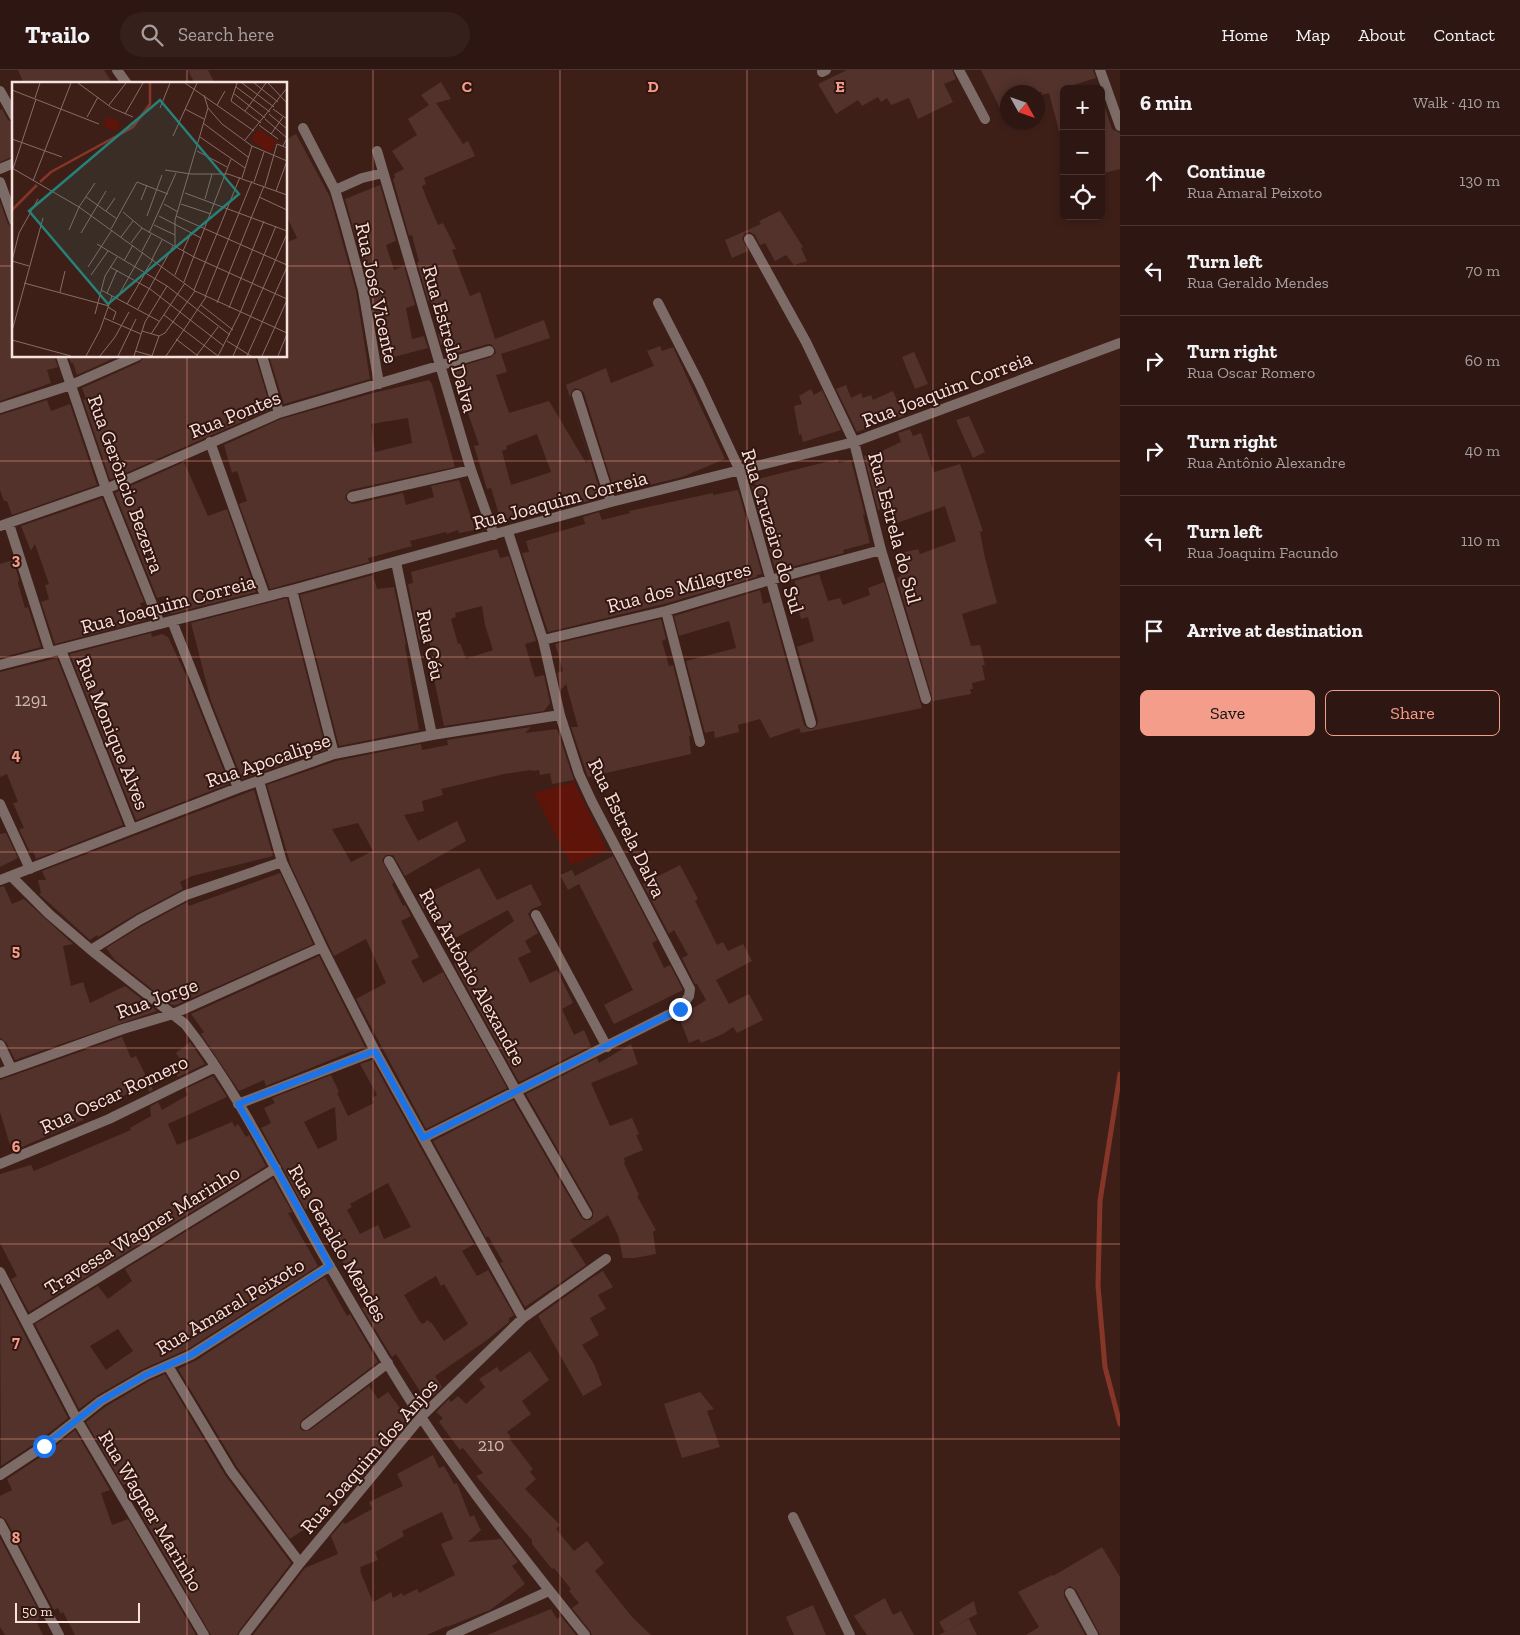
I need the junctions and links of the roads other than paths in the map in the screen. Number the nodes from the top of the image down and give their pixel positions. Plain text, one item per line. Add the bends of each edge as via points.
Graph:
1 (117, 70) edge
2 (959, 70) edge
3 (1100, 70) edge
4 (126, 82) edge
5 (0, 91) edge
6 (12, 112) edge
7 (985, 119) dead end
8 (1120, 126) edge
9 (303, 128) dead end
10 (376, 151) dead end
11 (12, 164) edge
12 (0, 169) edge
13 (383, 173) junction
14 (0, 182) edge
15 (335, 190) junction
16 (12, 215) edge
17 (749, 239) dead end
18 (658, 302) dead end
19 (1120, 343) edge
20 (489, 351) dead end
21 (62, 358) edge
22 (132, 358) edge
23 (263, 358) edge
24 (439, 366) junction
25 (379, 384) junction
26 (71, 385) junction
27 (577, 395) dead end
28 (0, 408) edge
29 (279, 413) junction
30 (210, 442) junction
31 (854, 442) junction
32 (470, 470) junction
33 (740, 472) junction
34 (106, 489) junction
35 (352, 497) dead end
36 (611, 502) junction
37 (2, 525) edge
38 (508, 532) junction
39 (494, 535) junction
40 (881, 550) junction
41 (396, 562) junction
42 (770, 580) junction
43 (292, 590) junction
44 (265, 596) junction
45 (666, 611) junction
46 (172, 621) junction
47 (160, 624) junction
48 (544, 640) junction
49 (56, 651) junction
50 (0, 665) edge
51 (926, 699) dead end
52 (560, 715) junction
53 (811, 723) dead end
54 (432, 735) junction
55 (700, 742) dead end
56 (334, 754) junction
57 (259, 781) junction
58 (238, 788) junction
59 (0, 804) edge
60 (132, 829) junction
61 (388, 861) dead end
62 (282, 862) junction
63 (30, 869) junction
64 (11, 876) junction
65 (0, 880) edge
66 (536, 915) dead end
67 (322, 947) junction
68 (91, 950) junction
69 (173, 1014) junction
70 (0, 1045) edge
71 (607, 1047) junction
72 (375, 1051) junction
73 (215, 1067) junction
74 (11, 1068) junction
75 (0, 1073) edge
76 (516, 1091) junction
77 (238, 1104) junction
78 (423, 1138) junction
79 (0, 1164) edge
80 (276, 1168) junction
81 (587, 1214) dead end
82 (606, 1259) dead end
83 (330, 1266) junction
84 (0, 1272) edge
85 (523, 1318) junction
86 (26, 1322) junction
87 (388, 1362) junction
88 (168, 1366) junction
89 (421, 1417) junction
90 (77, 1420) junction
91 (306, 1425) dead end
92 (0, 1475) edge
93 (794, 1517) dead end
94 (0, 1523) edge
95 (300, 1563) junction
96 (549, 1590) junction
97 (1070, 1593) dead end
98 (59, 1635) edge
99 (204, 1635) edge
100 (244, 1635) edge
101 (452, 1635) edge
102 (585, 1635) edge
103 (850, 1635) edge
104 (1093, 1635) edge

1 - 4 street
2 - 7 street
3 - 8 street
5 - 6 street
9 - 15 street, Rua José Vicente
10 - 13 street, Rua Estrela Dalva
11 - 12 street
13 - 15 street
13 - 24 street, Rua Estrela Dalva
14 - 16 street
15 - 25 street, Rua José Vicente via 363,290
17 - 31 street, Rua Estrela do Sul via 806,342
18 - 33 street, Rua Cruzeiro do Sul
19 - 31 street, Rua Joaquim Correia
20 - 24 street, Rua Pontes
21 - 26 street, Rua Gerôncio Bezerra
22 - 26 street
23 - 29 street
24 - 25 street, Rua Pontes
24 - 32 street, Rua Estrela Dalva
25 - 29 street, Rua Pontes
26 - 28 street
26 - 34 street, Rua Gerôncio Bezerra
27 - 36 street
29 - 30 street, Rua Pontes
30 - 34 street, Rua Pontes
30 - 44 street
31 - 33 street, Rua Joaquim Correia
31 - 40 street, Rua Estrela do Sul
32 - 35 street
32 - 39 street, Rua Estrela Dalva
33 - 36 street, Rua Joaquim Correia
33 - 42 street, Rua Cruzeiro do Sul
34 - 37 street, Rua Pontes
34 - 47 street, Rua Gerôncio Bezerra
36 - 38 street, Rua Joaquim Correia
37 - 49 street, Rua Monique Alves
38 - 39 street, Rua Joaquim Correia
38 - 48 street, Rua Estrela Dalva
39 - 41 street, Rua Joaquim Correia
40 - 42 street, Rua dos Milagres
40 - 51 street, Rua Estrela do Sul
41 - 43 street, Rua Joaquim Correia
41 - 54 street, Rua Céu
42 - 45 street, Rua dos Milagres
42 - 53 street, Rua Cruzeiro do Sul
43 - 44 street, Rua Joaquim Correia
43 - 56 street
44 - 46 street, Rua Joaquim Correia
45 - 48 street, Rua dos Milagres
45 - 55 street
46 - 47 street, Rua Joaquim Correia
46 - 58 street
47 - 49 street, Rua Joaquim Correia
48 - 52 street, Rua Estrela Dalva
49 - 50 street, Rua Joaquim Correia
49 - 60 street, Rua Monique Alves
52 - 54 street, Rua Apocalipse
52 - 71 street, Rua Estrela Dalva via 579,774 592,802 690,989 680,1009
54 - 56 street, Rua Apocalipse
56 - 57 street, Rua Apocalipse
57 - 58 street, Rua Apocalipse
57 - 62 street
58 - 60 street, Rua Apocalipse
59 - 63 street
60 - 63 street, Rua Apocalipse
61 - 76 street, Rua Antônio Alexandre
62 - 67 street
62 - 68 street via 186,895
63 - 64 street, Rua Apocalipse
64 - 65 street, Rua Apocalipse
64 - 68 street, Rua Geraldo Mendes
66 - 71 street
67 - 69 street, Rua Jorge
67 - 72 street
68 - 69 street, Rua Geraldo Mendes
69 - 73 street, Rua Geraldo Mendes via 191,1031
69 - 74 street, Rua Jorge
70 - 74 street
71 - 76 street
72 - 77 street
72 - 78 street
73 - 77 street, Rua Geraldo Mendes
73 - 79 street, Rua Oscar Romero via 109,1119
74 - 75 street, Rua Jorge
76 - 78 street
76 - 81 street, Rua Antônio Alexandre
77 - 80 street, Rua Geraldo Mendes
78 - 85 street
80 - 83 street, Rua Geraldo Mendes
80 - 86 street, Travessa Wagner Marinho
82 - 85 street, Rua Joaquim dos Anjos
83 - 87 street, Rua Geraldo Mendes
83 - 88 street, Rua Amaral Peixoto
84 - 86 street, Rua Wagner Marinho
85 - 89 street, Rua Joaquim dos Anjos
86 - 90 street, Rua Wagner Marinho
87 - 89 street, Rua Geraldo Mendes
87 - 91 street
88 - 90 street, Rua Amaral Peixoto via 101,1401
88 - 95 street via 231,1471
89 - 95 street, Rua Joaquim dos Anjos
89 - 96 street, Rua Geraldo Mendes
90 - 92 street, Rua Amaral Peixoto
90 - 99 street, Rua Wagner Marinho
93 - 103 street
94 - 98 street
95 - 100 street, Rua Joaquim dos Anjos
96 - 101 street
96 - 102 street, Rua Geraldo Mendes
97 - 104 street

